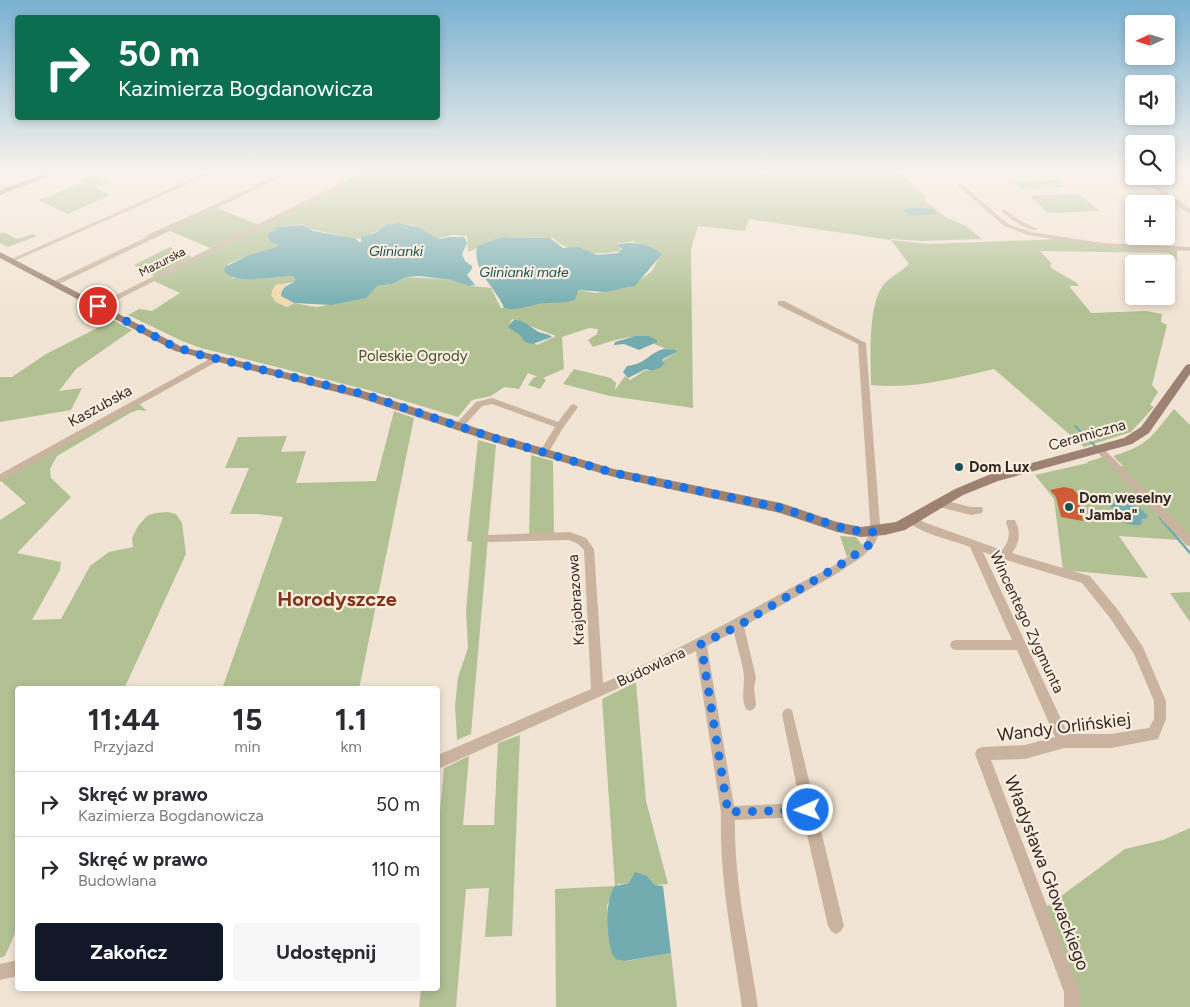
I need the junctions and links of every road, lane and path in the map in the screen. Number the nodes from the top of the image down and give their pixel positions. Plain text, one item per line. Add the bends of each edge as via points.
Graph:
1 (104, 217) edge
2 (194, 217) edge
3 (277, 217) edge
4 (997, 217) edge
5 (1013, 217) edge
6 (1063, 239) junction
7 (1190, 249) edge
8 (5, 258) edge
9 (54, 283) junction
10 (781, 303) dead end
11 (98, 306) junction
12 (214, 359) junction
13 (1190, 367) edge
14 (574, 407) dead end
15 (459, 426) junction
16 (560, 426) junction
17 (1099, 450) junction
18 (544, 453) junction
19 (0, 478) edge
20 (939, 503) junction
21 (978, 510) dead end
22 (911, 519) junction
23 (1011, 523) dead end
24 (874, 532) junction
25 (490, 538) dead end
26 (1190, 542) edge
27 (974, 544) junction
28 (1003, 555) junction
29 (738, 626) junction
30 (701, 644) junction
31 (956, 645) dead end
32 (1020, 645) junction
33 (597, 692) junction
34 (750, 704) dead end
35 (788, 714) dead end
36 (1064, 742) junction
37 (982, 754) joint
38 (440, 761) edge
39 (808, 810) junction
40 (728, 812) junction
41 (836, 926) dead end
42 (15, 969) edge
43 (0, 972) edge
44 (750, 1007) edge
45 (1072, 1007) edge

1 - 8 street
2 - 9 street
3 - 11 street, Mazurska
4 - 6 street via 1006,225 1030,234
5 - 6 street via 1024,225
6 - 7 street via 1120,246
8 - 9 street, Ceramiczna
9 - 11 street, Ceramiczna
10 - 24 street via 862,343
11 - 12 street, Ceramiczna via 179,349
12 - 15 street, Ceramiczna via 363,394
12 - 19 street, Kaszubska
13 - 17 street, Ceramiczna via 1145,430 1128,441
14 - 16 street
15 - 16 street via 479,404 492,401
15 - 18 street, Ceramiczna
16 - 18 street
17 - 20 street, Ceramiczna via 994,477
17 - 26 street
18 - 24 street, Ceramiczna via 614,473 781,508 849,530
20 - 21 street
20 - 22 street, Ceramiczna
22 - 24 street, Ceramiczna via 892,529
22 - 27 street
23 - 28 street via 1014,542
24 - 29 street, Budowlana via 868,546
25 - 33 street, Krajobrazowa via 570,536 582,541 588,549
27 - 28 street
27 - 32 street, Wincentego Zygmunta
28 - 36 street, Wandy Orlińskiej via 1086,579 1138,651 1160,701 1160,719 1153,734 1111,741
29 - 30 street, Budowlana
29 - 34 street via 750,678
30 - 33 street, Budowlana
30 - 40 street
31 - 32 street
32 - 36 street, Wincentego Zygmunta
33 - 38 street, Budowlana
35 - 39 street
36 - 37 street, Wandy Orlińskiej via 1025,752
37 - 45 street, Władysława Głowackiego via 1072,992
39 - 40 street
39 - 41 street
40 - 44 street via 726,840
42 - 43 street

